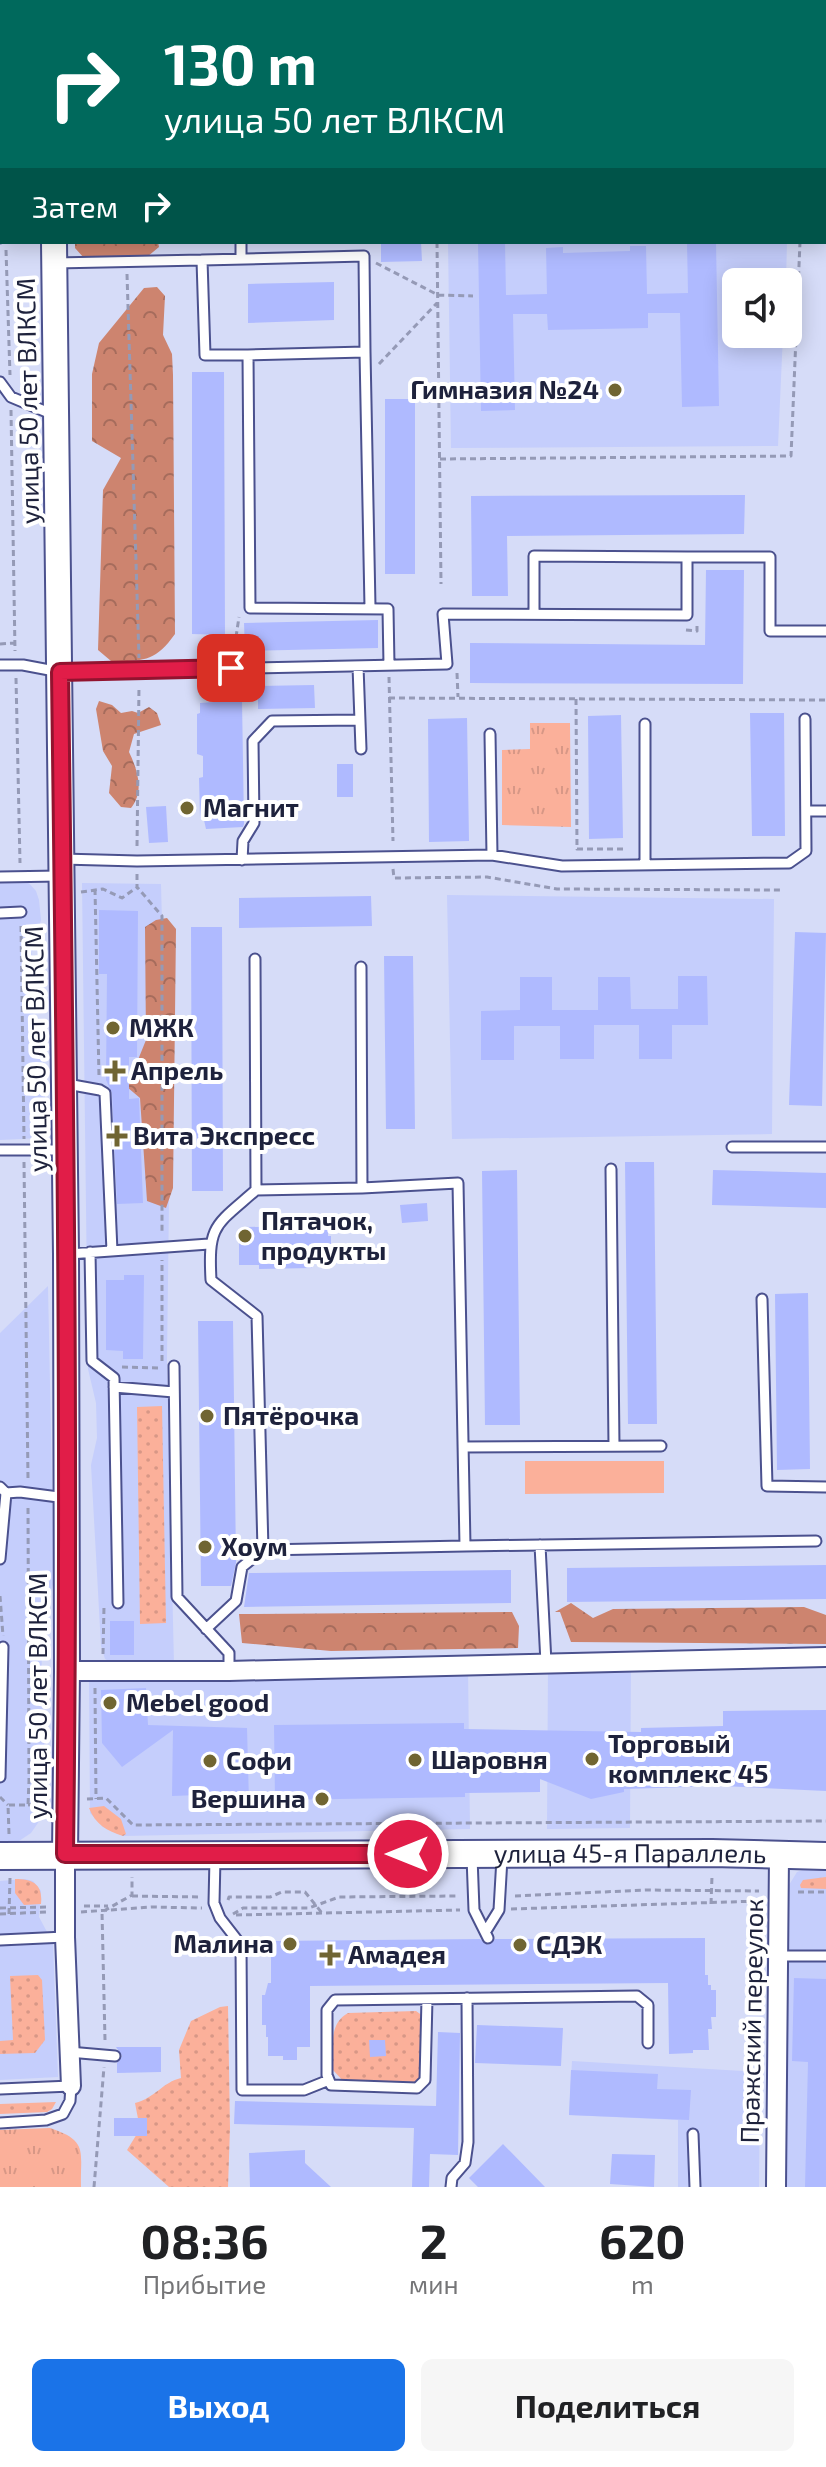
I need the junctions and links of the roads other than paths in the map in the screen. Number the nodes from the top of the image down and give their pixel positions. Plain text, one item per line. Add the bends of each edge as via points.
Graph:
1 (241, 244) edge
2 (54, 253) edge
3 (241, 259) junction
4 (202, 260) junction
5 (365, 352) junction
6 (248, 355) junction
7 (0, 382) edge
8 (54, 415) junction
9 (687, 557) junction
10 (370, 607) junction
11 (534, 613) junction
12 (826, 631) edge
13 (0, 665) edge
14 (389, 665) junction
15 (358, 666) junction
16 (60, 672) junction
17 (805, 719) dead end
18 (359, 720) junction
19 (645, 724) dead end
20 (490, 734) dead end
21 (361, 749) dead end
22 (807, 811) junction
23 (826, 811) edge
24 (492, 855) junction
25 (242, 860) junction
26 (645, 865) junction
27 (62, 868) junction
28 (0, 877) edge
29 (21, 912) road end
30 (0, 913) edge
31 (255, 959) dead end
32 (361, 967) dead end
33 (64, 1084) junction
34 (732, 1147) dead end
35 (826, 1147) edge
36 (0, 1150) edge
37 (65, 1150) junction
38 (611, 1169) dead end
39 (362, 1188) junction
40 (256, 1190) junction
41 (209, 1244) junction
42 (112, 1251) junction
43 (78, 1253) junction
44 (762, 1299) dead end
45 (174, 1366) dead end
46 (114, 1387) junction
47 (174, 1392) junction
48 (614, 1446) junction
49 (661, 1446) dead end
50 (464, 1447) junction
51 (826, 1487) edge
52 (3, 1490) edge
53 (66, 1498) junction
54 (816, 1541) dead end
55 (540, 1545) junction
56 (465, 1546) junction
57 (263, 1550) junction
58 (0, 1559) edge
59 (118, 1603) dead end
60 (206, 1629) junction
61 (3, 1647) road end
62 (826, 1657) edge
63 (546, 1663) junction
64 (67, 1671) junction
65 (229, 1671) junction
66 (0, 1777) edge
67 (472, 1853) junction
68 (65, 1854) junction
69 (502, 1854) junction
70 (215, 1855) junction
71 (5, 1856) edge
72 (779, 1856) junction
73 (826, 1856) edge
74 (65, 1937) junction
75 (0, 1940) edge
76 (779, 1956) junction
77 (826, 1956) edge
78 (467, 1998) junction
79 (427, 1999) junction
80 (648, 2043) dead end
81 (69, 2052) junction
82 (110, 2055) road end
83 (329, 2080) junction
84 (71, 2086) junction
85 (0, 2089) edge
86 (0, 2123) edge
87 (693, 2134) dead end
88 (452, 2182) edge
89 (461, 2187) edge
90 (695, 2187) edge
91 (776, 2187) edge

1 - 3 lane
2 - 4 lane via 127,262
2 - 8 street, улица 50 лет ВЛКСМ
3 - 4 lane
3 - 5 lane via 364,256
4 - 6 lane via 205,355
5 - 6 lane
5 - 10 lane
6 - 10 lane via 250,608
7 - 8 lane via 11,397
8 - 16 street, улица 50 лет ВЛКСМ
9 - 11 lane via 534,556
9 - 11 lane via 687,615
9 - 12 lane via 770,557 770,631
10 - 14 lane via 388,609
11 - 14 lane via 443,614 447,664
13 - 16 lane
14 - 15 lane
15 - 16 lane
15 - 18 lane
16 - 27 street, улица 50 лет ВЛКСМ
17 - 22 lane
18 - 21 lane
18 - 25 lane via 272,721 253,741 254,823 243,841
19 - 26 lane
20 - 24 lane
22 - 23 lane
22 - 26 lane via 806,851 789,863
24 - 25 lane
24 - 26 lane via 562,866
25 - 27 lane
27 - 28 lane
27 - 33 street, улица 50 лет ВЛКСМ
29 - 30 lane
31 - 40 lane
32 - 39 lane
33 - 37 street, улица 50 лет ВЛКСМ
33 - 42 lane via 105,1093
34 - 35 lane
36 - 37 lane
37 - 43 street, улица 50 лет ВЛКСМ
38 - 48 lane
39 - 40 lane
39 - 50 lane via 458,1183
40 - 41 lane via 218,1223
41 - 42 lane
41 - 57 lane via 211,1280 257,1316
42 - 43 lane
43 - 46 lane via 92,1361 114,1378
43 - 53 street, улица 50 лет ВЛКСМ
44 - 51 lane via 767,1486
45 - 47 lane
46 - 47 lane
46 - 59 lane
47 - 60 lane via 177,1597
48 - 49 lane
48 - 50 lane
50 - 56 lane
52 - 53 lane
52 - 58 lane
53 - 64 street, улица 50 лет ВЛКСМ
54 - 55 lane
55 - 56 lane
55 - 63 lane
56 - 57 lane
57 - 60 lane via 242,1567 236,1601
60 - 65 lane via 229,1653
61 - 66 lane
62 - 63 street
63 - 65 street
64 - 65 street
64 - 68 street, улица 50 лет ВЛКСМ
67 - 69 main road, улица 45-я Параллель
67 - 69 lane via 474,1910 487,1934 499,1910
67 - 70 main road, улица 45-я Параллель
68 - 70 main road, улица 45-я Параллель
68 - 71 main road, улица 45-я Параллель
68 - 74 street
69 - 72 main road, улица 45-я Параллель
70 - 83 lane via 215,1903 241,1945 242,2090 304,2090
72 - 73 main road, улица 45-я Параллель
72 - 76 street, Пражский переулок
74 - 75 lane
74 - 81 street
76 - 77 lane
76 - 91 street, Пражский переулок
78 - 79 lane
78 - 80 lane via 637,1996 648,2005
78 - 88 lane via 468,2142 465,2163
79 - 83 lane via 335,2000 327,2010
79 - 83 lane via 425,2080 417,2088 331,2085
81 - 82 lane
81 - 84 street
84 - 85 lane
84 - 86 lane via 63,2114
87 - 90 lane
88 - 89 lane

